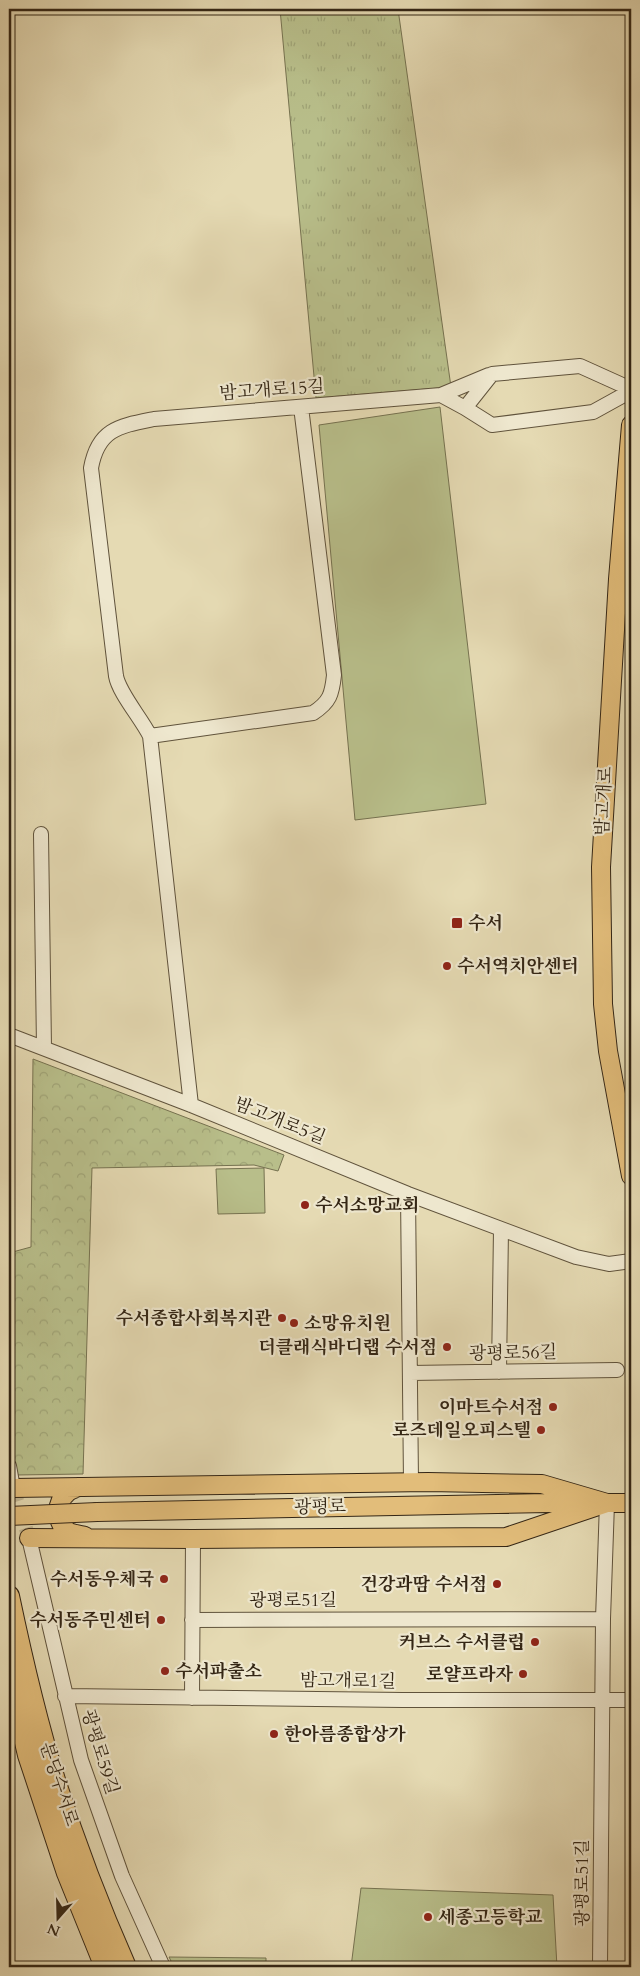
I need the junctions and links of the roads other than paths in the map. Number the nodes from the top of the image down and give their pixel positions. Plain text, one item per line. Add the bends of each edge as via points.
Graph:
1 (492, 374) junction
2 (631, 390) edge
3 (441, 395) junction
4 (302, 407) junction
5 (465, 408) junction
6 (631, 425) edge
7 (625, 579) edge
8 (150, 736) junction
9 (41, 834) dead end
10 (9, 1035) edge
11 (44, 1048) junction
12 (191, 1105) junction
13 (631, 1176) edge
14 (408, 1194) junction
15 (501, 1229) junction
16 (631, 1260) edge
17 (616, 1370) dead end
18 (499, 1372) junction
19 (410, 1373) junction
20 (9, 1466) edge
21 (410, 1482) junction
22 (78, 1487) junction
23 (14, 1488) joint
24 (607, 1503) junction
25 (631, 1503) edge
26 (9, 1516) edge
27 (29, 1538) joint
28 (97, 1540) junction
29 (192, 1540) junction
30 (9, 1596) edge
31 (603, 1619) junction
32 (192, 1620) junction
33 (9, 1674) edge
34 (64, 1696) junction
35 (192, 1698) junction
36 (631, 1700) edge
37 (602, 1701) junction
38 (105, 1967) edge
39 (126, 1967) edge
40 (163, 1967) edge
41 (600, 1967) edge

1 - 2 street via 580,366
1 - 3 street, 밤고개로15길
1 - 5 street
2 - 5 street via 593,412 492,425
3 - 4 street, 밤고개로15길
3 - 5 street
4 - 8 street via 334,675 329,698 313,713
4 - 8 street, 밤고개로15길 via 134,423 106,435 93,456 91,468 117,683
6 - 7 main road, 밤고개로
7 - 13 main road, 밤고개로 via 601,867 601,958 608,1051
8 - 12 street
9 - 11 street
10 - 11 street, 밤고개로5길
11 - 12 street, 밤고개로5길
12 - 14 street, 밤고개로5길
14 - 15 street, 밤고개로5길
14 - 19 street
15 - 16 street, 밤고개로5길 via 576,1257 609,1264
15 - 18 street
17 - 18 street, 광평로56길
18 - 19 street, 광평로56길
19 - 21 street
20 - 23 street
21 - 22 main road
21 - 24 main road via 542,1484
22 - 23 main road
22 - 28 main road via 61,1500 60,1522 69,1531
24 - 25 main road, 광평로
24 - 26 main road, 광평로, bridge
24 - 29 main road via 506,1537
24 - 31 street, 광평로51길
27 - 28 main road
27 - 34 street, 광평로59길
28 - 29 main road
29 - 32 street
30 - 39 highway, 분당수서로 via 55,1780 102,1911
31 - 32 street, 광평로51길
31 - 37 street, 광평로51길
32 - 35 street
33 - 38 highway, 분당수서로 via 28,1755 67,1872
34 - 35 street, 밤고개로1길
34 - 40 street, 광평로59길 via 80,1760 122,1876
35 - 37 street, 밤고개로1길
36 - 37 street, 밤고개로1길
37 - 41 street, 광평로51길

